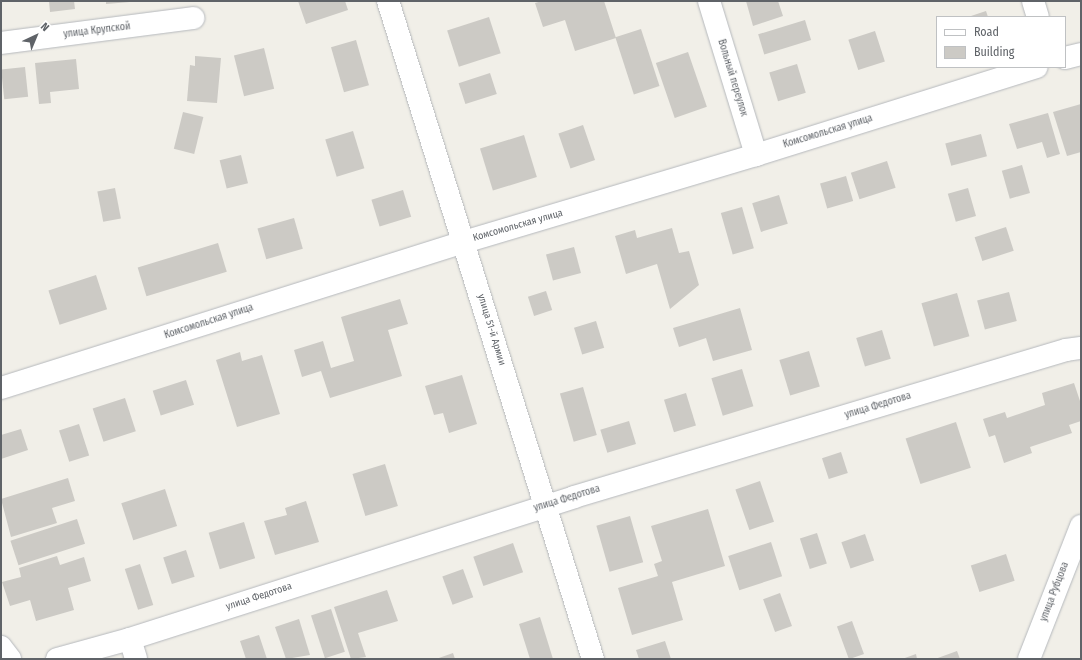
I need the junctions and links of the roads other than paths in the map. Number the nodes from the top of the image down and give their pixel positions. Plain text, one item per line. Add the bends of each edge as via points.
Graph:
1 (388, 1) edge
2 (709, 1) edge
3 (1033, 1) edge
4 (1038, 16) edge
5 (193, 18) dead end
6 (1, 44) edge
7 (1081, 54) edge
8 (1066, 58) edge
9 (1033, 68) edge
10 (756, 155) junction
11 (464, 242) junction
12 (1081, 348) edge
13 (1, 388) edge
14 (545, 506) junction
15 (1081, 526) edge
16 (1, 647) edge
17 (133, 649) edge
18 (10, 659) edge
19 (56, 659) edge
20 (593, 659) edge
21 (1029, 659) edge

1 - 11 street, улица 51-й Армии
2 - 10 street, Вольный переулок
3 - 4 street
5 - 6 street, улица Крупской
7 - 8 street
9 - 10 street, Комсомольская улица
10 - 11 street, Комсомольская улица
11 - 13 street, Комсомольская улица
11 - 14 street, улица 51-й Армии
12 - 14 street, улица Федотова via 1066,350
14 - 17 street, улица Федотова
14 - 20 street, улица 51-й Армии
15 - 21 street, улица Рубцова
16 - 18 street
17 - 19 street, улица Федотова

